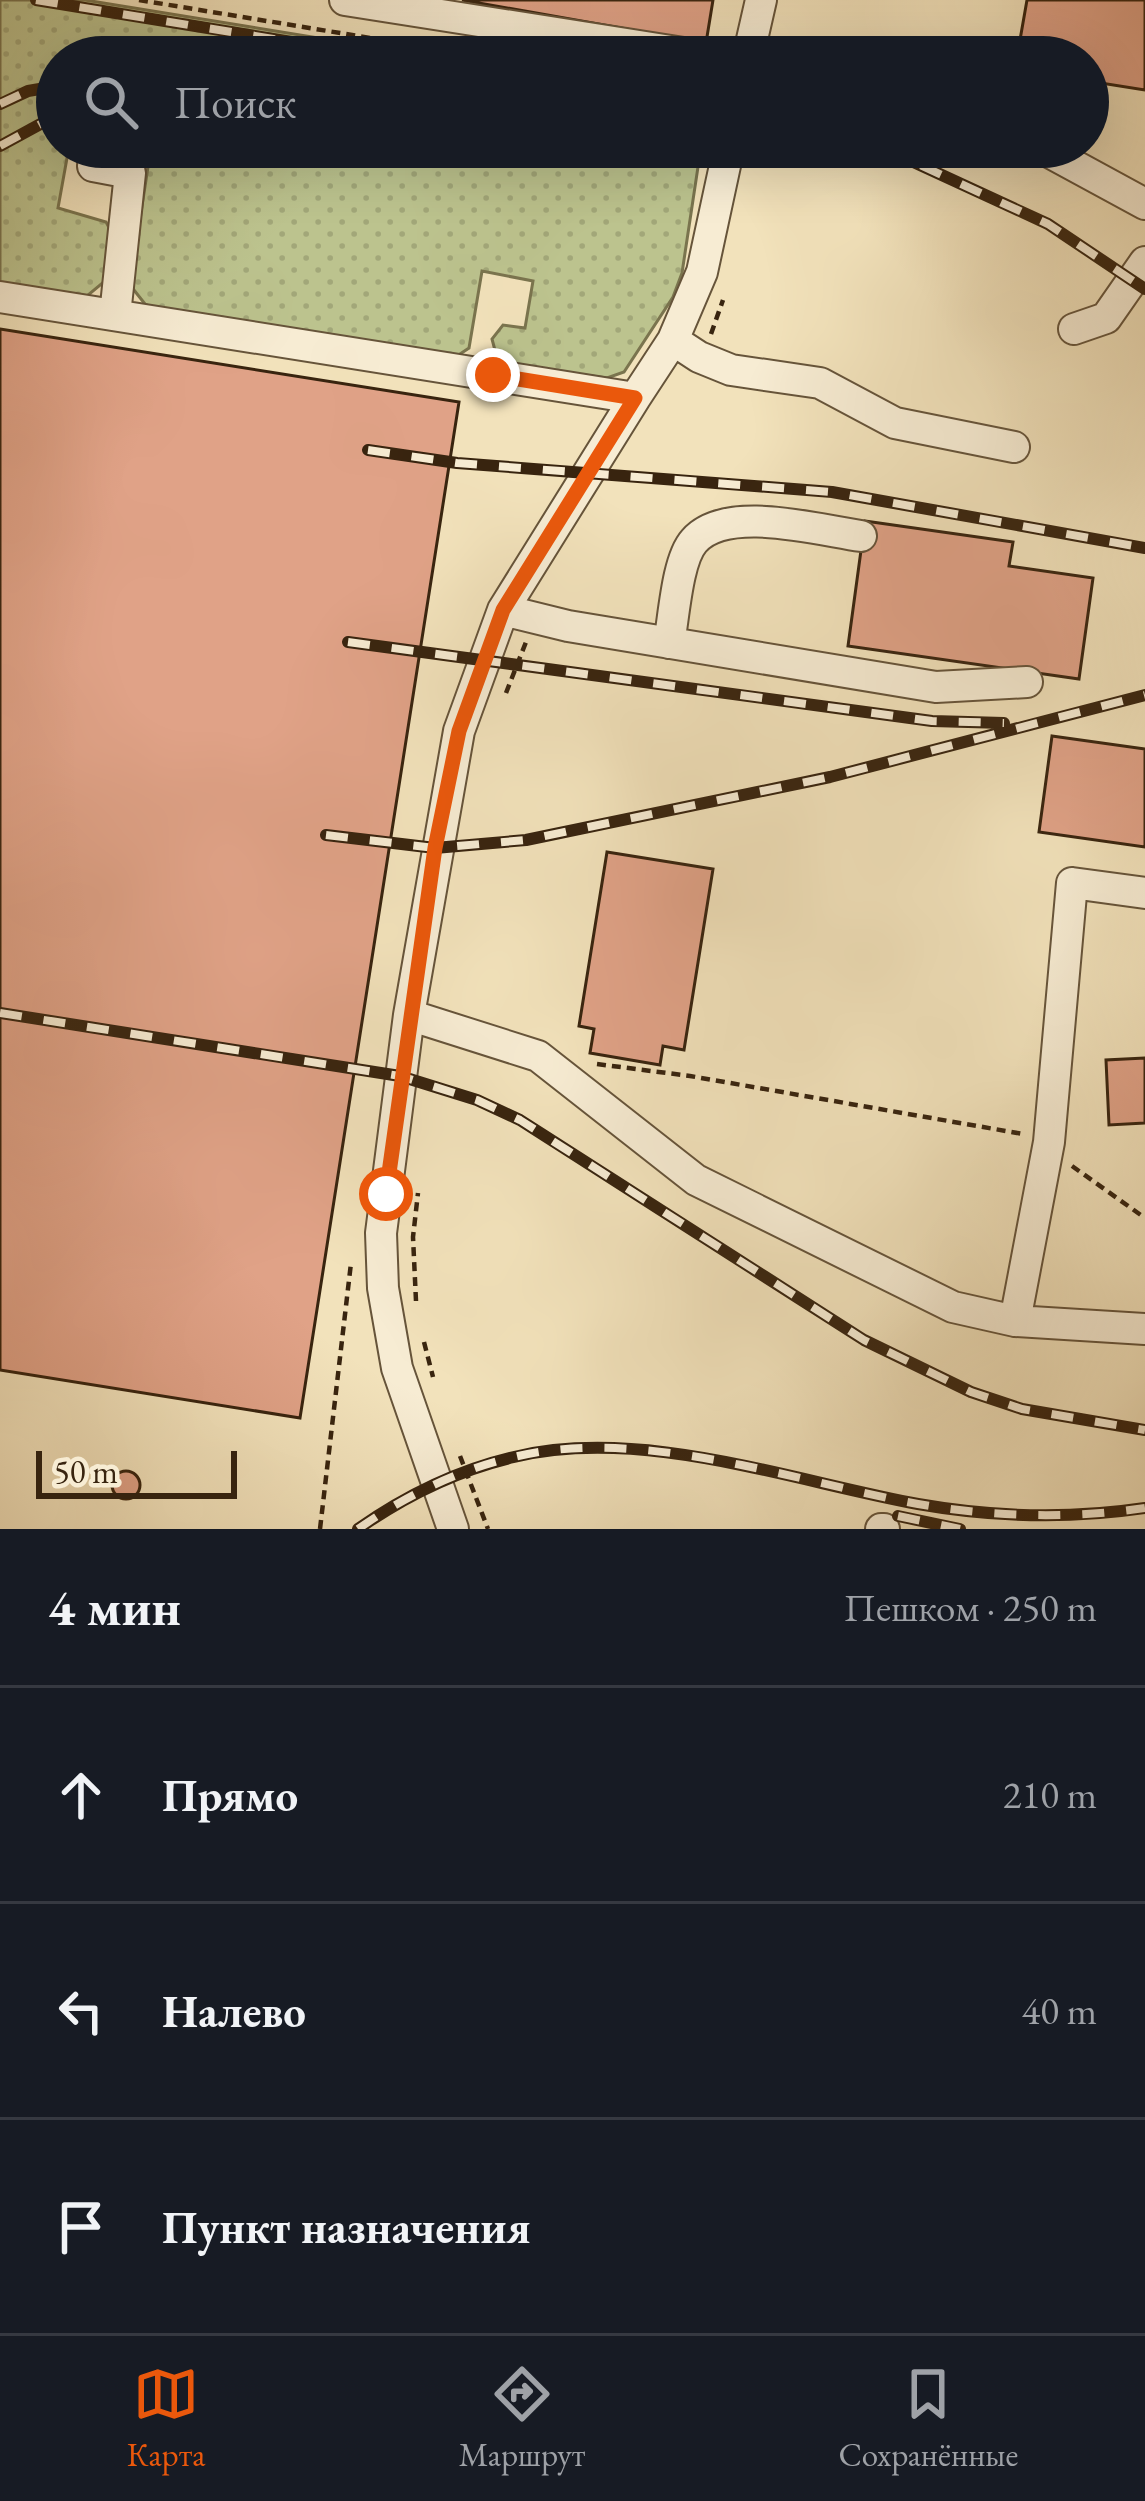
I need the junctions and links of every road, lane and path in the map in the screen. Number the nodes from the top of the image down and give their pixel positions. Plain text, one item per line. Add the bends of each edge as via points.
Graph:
1 (139, 0) edge
2 (345, 0) edge
3 (761, 0) edge
4 (440, 7) edge
5 (358, 36) edge
6 (596, 36) edge
7 (753, 36) edge
8 (104, 168) edge
9 (724, 168) edge
10 (1079, 168) edge
11 (1145, 203) edge
12 (1145, 262) edge
13 (724, 295) dead end
14 (0, 297) edge
15 (115, 315) junction
16 (1074, 329) dead end
17 (686, 349) junction
18 (635, 398) junction
19 (1014, 447) dead end
20 (861, 536) dead end
21 (503, 610) junction
22 (536, 617) junction
23 (669, 643) junction
24 (1027, 682) dead end
25 (501, 706) dead end
26 (1145, 893) edge
27 (410, 1015) junction
28 (538, 1056) junction
29 (1049, 1142) junction
30 (418, 1193) dead end
31 (1145, 1218) edge
32 (352, 1255) dead end
33 (417, 1316) dead end
34 (1015, 1321) junction
35 (1145, 1329) edge
36 (422, 1336) dead end
37 (433, 1376) dead end
38 (460, 1454) dead end
39 (320, 1529) edge
40 (453, 1529) edge
41 (488, 1529) edge

1 - 5 path
2 - 4 lane
3 - 7 lane
4 - 6 lane
8 - 15 lane via 130,173
9 - 17 lane
10 - 11 lane
12 - 16 lane via 1106,318
13 - 17 path via 720,319
14 - 15 lane
15 - 18 lane
17 - 18 lane
17 - 19 lane via 731,370 820,383 895,423
18 - 21 lane
20 - 23 lane via 760,521 718,525 692,542
21 - 22 lane
21 - 27 lane via 459,731
22 - 23 lane
22 - 25 path
23 - 24 lane via 936,687
26 - 29 lane via 1072,883
27 - 28 lane
27 - 40 lane via 381,1233 383,1288 397,1368
28 - 29 path
28 - 34 lane via 696,1180 952,1307
29 - 31 path via 1078,1173
29 - 34 lane
30 - 33 path
32 - 39 path
34 - 35 lane
36 - 37 path
38 - 41 path

